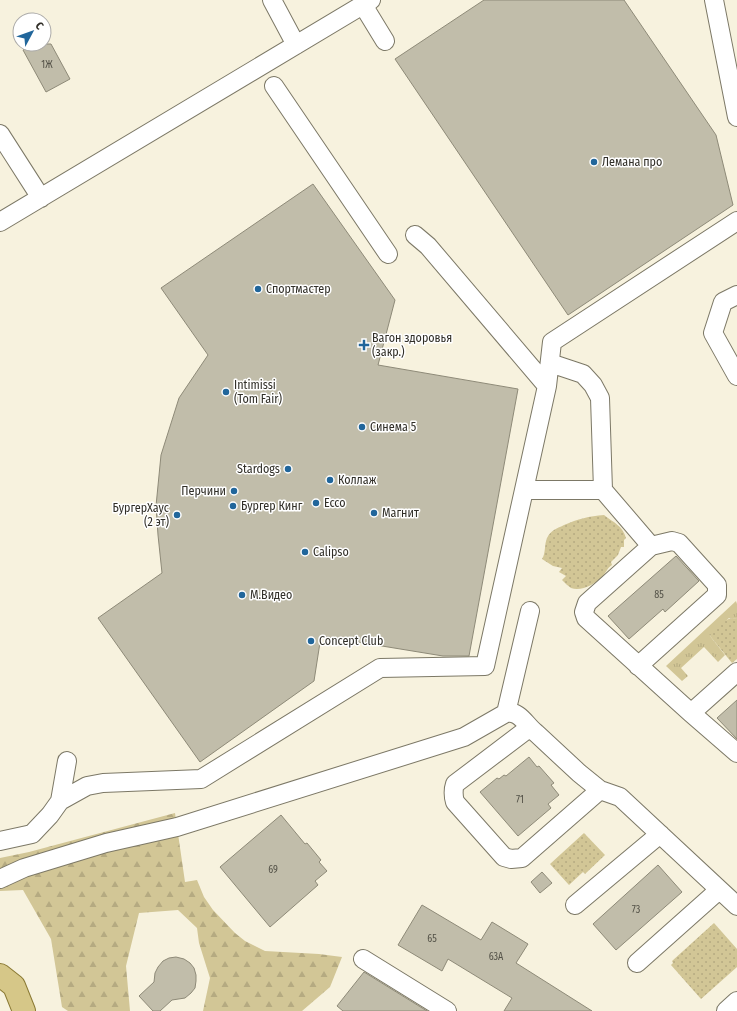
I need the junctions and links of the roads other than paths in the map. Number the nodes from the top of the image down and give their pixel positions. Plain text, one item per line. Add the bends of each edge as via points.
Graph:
1 (272, 0) edge
2 (714, 0) edge
3 (367, 2) edge
4 (385, 41) dead end
5 (296, 45) junction
6 (274, 86) dead end
7 (737, 117) edge
8 (0, 134) edge
9 (41, 198) junction
10 (737, 221) edge
11 (0, 222) edge
12 (415, 236) dead end
13 (388, 254) dead end
14 (737, 295) edge
15 (550, 364) junction
16 (737, 376) edge
17 (547, 386) junction
18 (524, 490) junction
19 (603, 490) junction
20 (650, 546) junction
21 (530, 611) dead end
22 (638, 666) junction
23 (737, 672) edge
24 (506, 713) junction
25 (690, 713) junction
26 (529, 728) junction
27 (737, 753) edge
28 (67, 760) dead end
29 (600, 790) junction
30 (60, 801) junction
31 (660, 834) junction
32 (0, 841) edge
33 (0, 879) edge
34 (719, 890) junction
35 (575, 905) dead end
36 (737, 906) edge
37 (363, 959) dead end
38 (637, 963) dead end
39 (0, 975) edge
40 (737, 1001) edge
41 (24, 1011) edge
42 (447, 1011) edge
43 (726, 1011) edge

1 - 5 street
2 - 7 street
3 - 4 street
3 - 5 street
5 - 9 street
6 - 13 street
8 - 9 street
9 - 11 street
10 - 15 street via 552,342
12 - 17 street via 428,246
14 - 16 street via 723,302 713,333
15 - 17 street
15 - 19 street via 583,374 600,398
17 - 18 street
18 - 19 street
18 - 30 street via 485,666 380,668 201,779 87,786
19 - 20 street
20 - 22 street via 587,603 584,612 586,618
20 - 22 street via 672,541 679,543 717,585 718,592
21 - 24 street
22 - 25 street
23 - 25 street
24 - 26 street via 519,715
24 - 33 street via 464,737 177,827 106,843 24,868
25 - 27 street
26 - 29 street
26 - 29 street via 455,784 454,788 455,802 504,857 522,858
28 - 30 street
29 - 31 street via 620,797
30 - 32 street via 32,834
31 - 34 street
31 - 35 street
34 - 36 street
34 - 38 street
37 - 42 street
39 - 41 main road via 14,986
40 - 43 street

